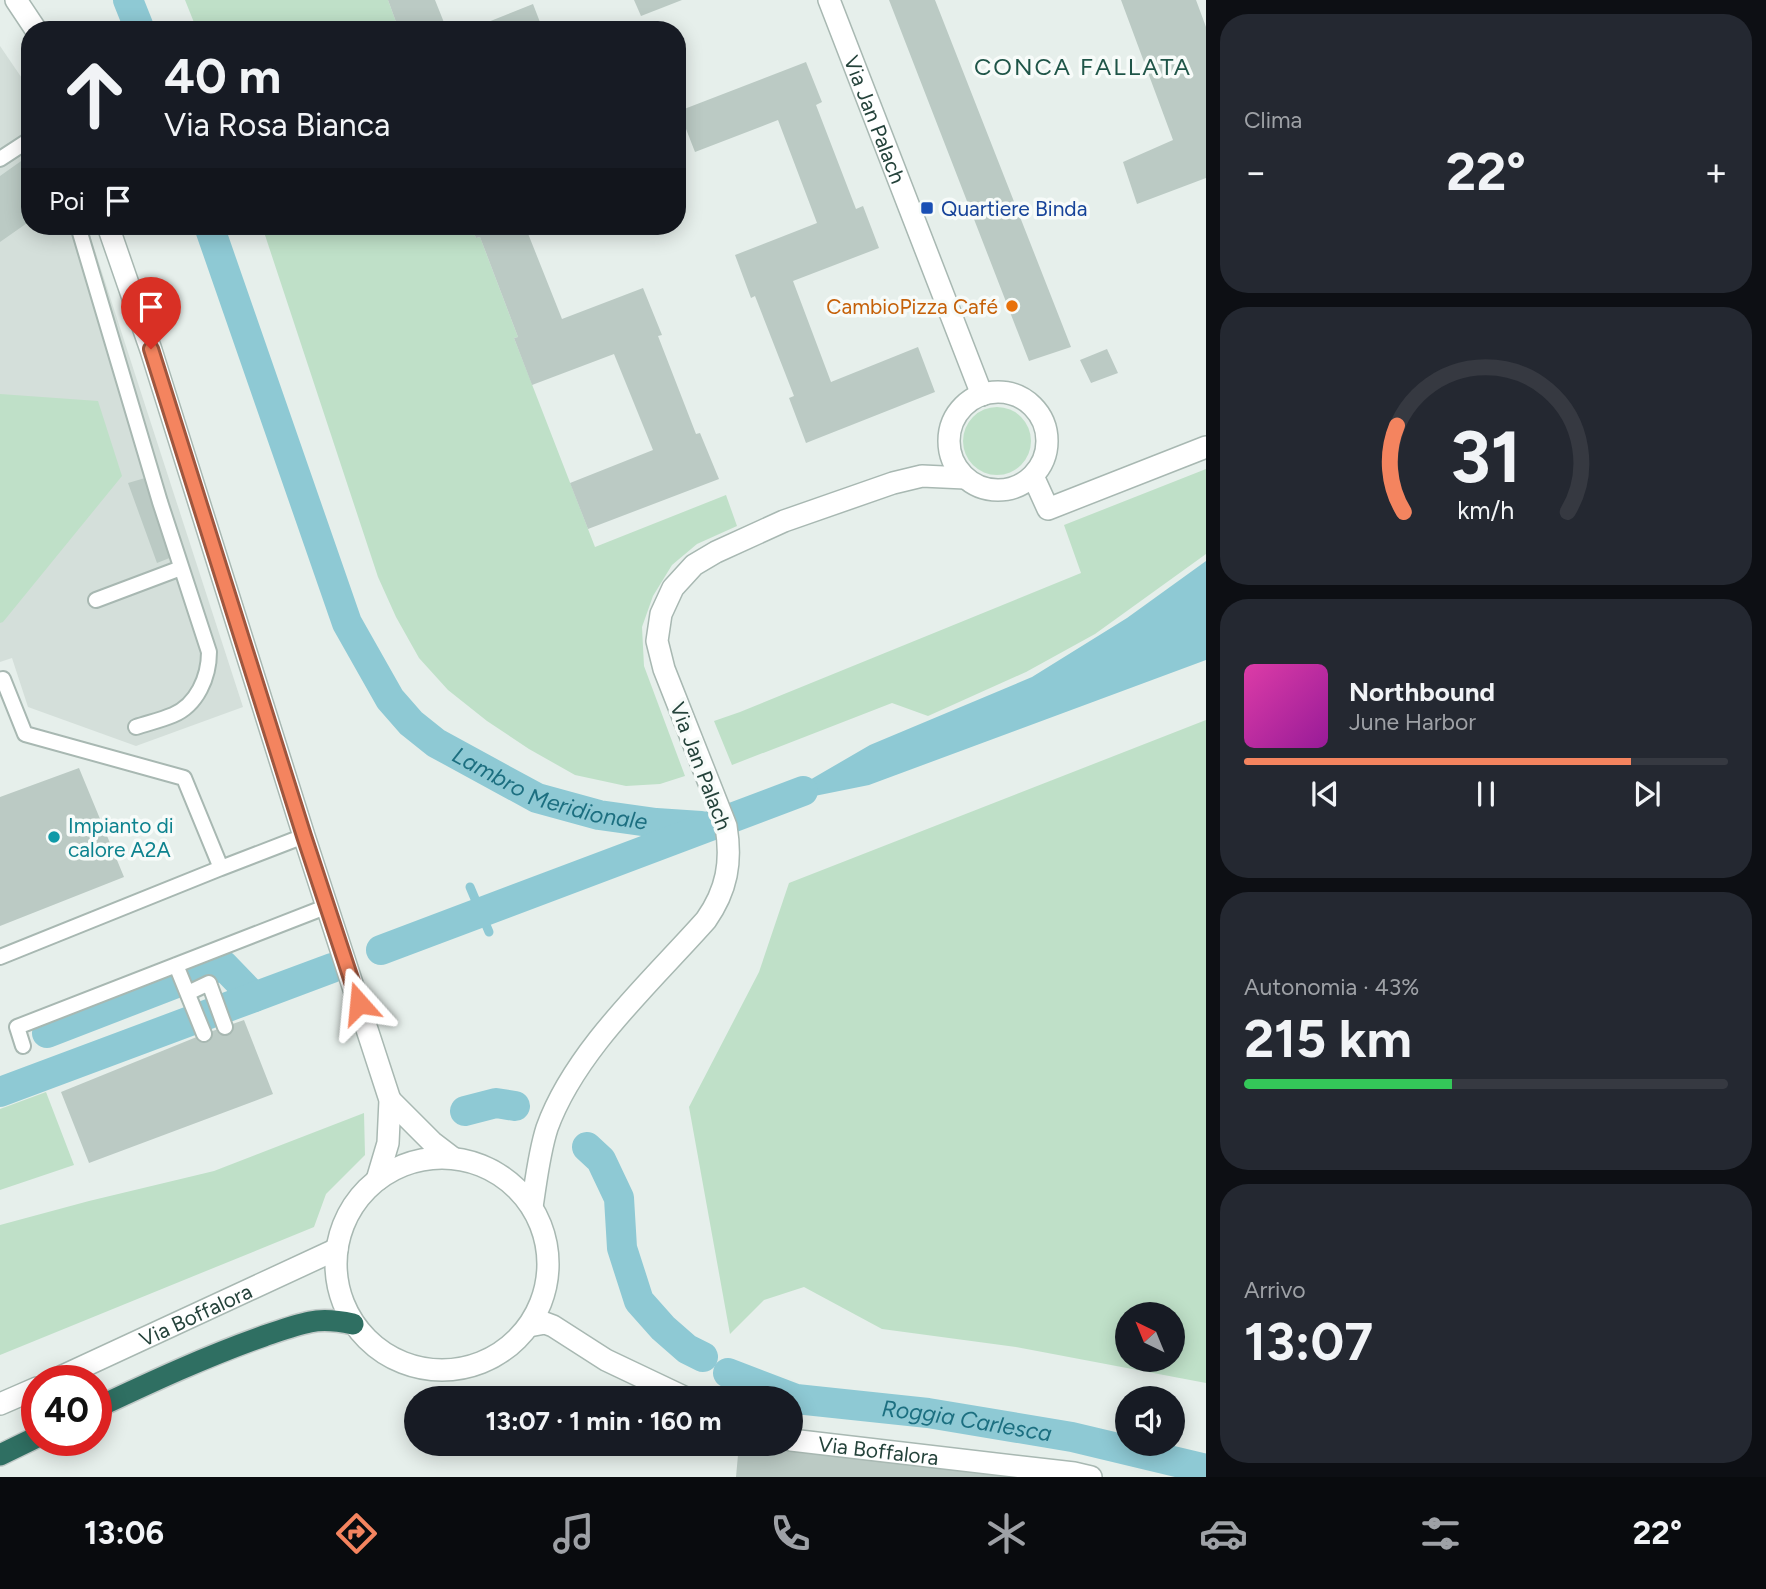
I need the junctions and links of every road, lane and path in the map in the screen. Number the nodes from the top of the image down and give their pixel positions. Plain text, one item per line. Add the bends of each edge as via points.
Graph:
1 (16, 0) edge
2 (829, 0) edge
3 (30, 21) edge
4 (21, 146) edge
5 (0, 159) edge
6 (81, 235) edge
7 (111, 235) edge
8 (982, 395) junction
9 (1206, 447) edge
10 (1033, 476) junction
11 (965, 478) junction
12 (181, 568) junction
13 (96, 600) dead end
14 (0, 680) edge
15 (136, 727) dead end
16 (304, 836) junction
17 (220, 868) junction
18 (328, 906) junction
19 (0, 957) edge
20 (177, 966) junction
21 (188, 993) junction
22 (225, 1027) dead end
23 (204, 1034) dead end
24 (23, 1046) dead end
25 (390, 1100) junction
26 (453, 1158) junction
27 (377, 1180) junction
28 (532, 1207) junction
29 (337, 1249) junction
30 (353, 1324) junction
31 (529, 1326) junction
32 (87, 1365) edge
33 (661, 1386) edge
34 (21, 1395) edge
35 (112, 1401) edge
36 (0, 1405) edge
37 (803, 1441) edge
38 (21, 1445) edge
39 (0, 1455) edge
40 (1080, 1476) edge

1 - 3 street
2 - 8 street, Via Jan Palach
4 - 5 lane
6 - 12 lane
7 - 16 street
8 - 10 street via 1013,394 1031,404 1042,418 1046,454
8 - 11 street via 965,404 949,434 954,462
9 - 10 street via 1048,509
10 - 11 street, Via Jan Palach via 1002,490 981,487
11 - 28 street, Via Jan Palach via 922,476 893,482 784,521 694,565 673,588 661,614 657,640 664,669 726,826 729,859 723,891 706,920 614,1022 572,1079 542,1146
12 - 13 lane
12 - 15 lane via 209,652 204,680 181,711
14 - 17 lane via 25,734 184,778
16 - 17 lane
16 - 18 street
17 - 19 lane
18 - 20 lane
18 - 25 street
20 - 21 lane
20 - 24 lane via 17,1027
21 - 22 lane via 209,984
21 - 23 lane
25 - 26 street
25 - 27 street via 388,1143
26 - 27 street via 411,1162
26 - 28 street via 500,1175
27 - 29 street via 350,1211
28 - 31 street via 547,1244 548,1270 543,1296
29 - 30 street via 338,1288
29 - 32 street, Via Boffalora
30 - 31 street via 370,1344 392,1359 443,1371 494,1357
30 - 35 highway via 311,1322 281,1331
31 - 33 street via 553,1326 606,1360
34 - 36 street
37 - 40 street, Via Boffalora
38 - 39 highway

